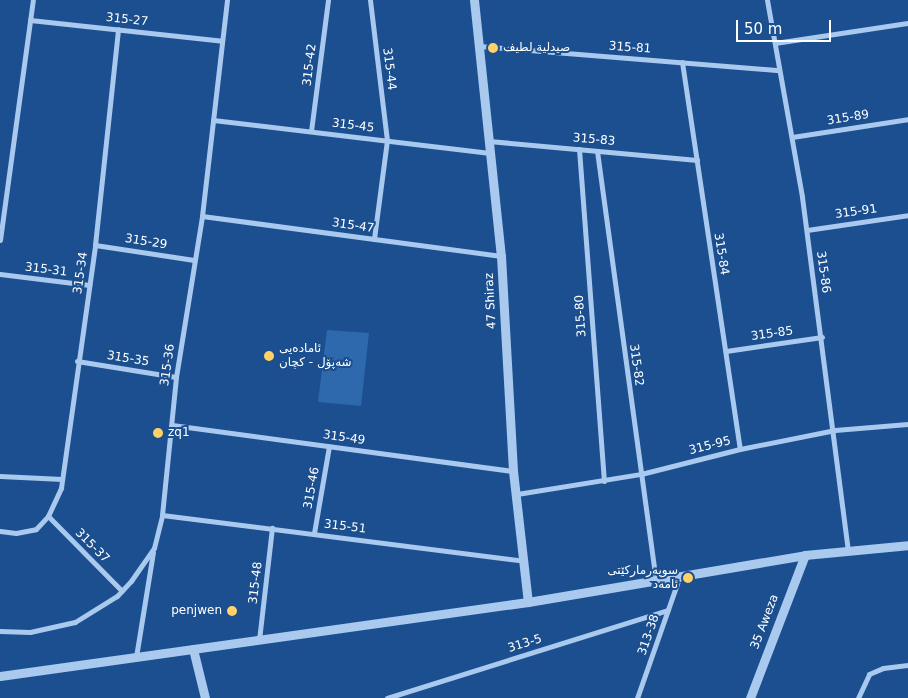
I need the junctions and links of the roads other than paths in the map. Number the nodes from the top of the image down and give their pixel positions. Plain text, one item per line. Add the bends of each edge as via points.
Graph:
1 (33, 0) edge
2 (227, 0) edge
3 (328, 0) edge
4 (370, 0) edge
5 (474, 0) edge
6 (767, 0) edge
7 (30, 20) junction
8 (908, 22) edge
9 (118, 29) junction
10 (222, 40) junction
11 (774, 43) junction
12 (479, 46) junction
13 (682, 62) junction
14 (779, 70) junction
15 (908, 119) edge
16 (213, 120) junction
17 (311, 132) junction
18 (792, 137) junction
19 (387, 140) junction
20 (489, 140) junction
21 (578, 149) junction
22 (597, 151) junction
23 (490, 153) junction
24 (697, 160) junction
25 (908, 215) edge
26 (202, 216) junction
27 (807, 230) junction
28 (374, 239) junction
29 (0, 240) edge
30 (94, 245) junction
31 (501, 256) junction
32 (194, 260) junction
33 (0, 274) edge
34 (89, 285) junction
35 (822, 338) junction
36 (726, 351) junction
37 (77, 361) junction
38 (176, 377) junction
39 (908, 424) edge
40 (172, 425) junction
41 (835, 430) junction
42 (329, 446) junction
43 (740, 449) junction
44 (512, 471) junction
45 (641, 474) junction
46 (0, 476) edge
47 (62, 479) junction
48 (604, 481) junction
49 (517, 494) junction
50 (162, 514) junction
51 (48, 516) junction
52 (272, 528) junction
53 (0, 531) edge
54 (314, 534) junction
55 (908, 544) edge
56 (154, 548) junction
57 (848, 549) junction
58 (805, 555) junction
59 (525, 561) junction
60 (679, 578) junction
61 (656, 582) junction
62 (122, 591) junction
63 (528, 602) junction
64 (668, 610) junction
65 (0, 631) edge
66 (259, 640) junction
67 (193, 649) junction
68 (136, 657) junction
69 (908, 665) edge
70 (0, 676) edge
71 (205, 698) edge
72 (387, 698) edge
73 (637, 698) edge
74 (750, 698) edge
75 (858, 698) edge

1 - 7 street
2 - 10 street, 315-36
3 - 17 street, 315-42
4 - 19 street, 315-44
5 - 12 street, 47 Shiraz
6 - 11 street, 315-86
7 - 9 street, 315-27
7 - 29 street
8 - 11 street
9 - 10 street, 315-27
9 - 30 street, 315-34
10 - 16 street, 315-36
11 - 14 street, 315-86
12 - 13 street, 315-81
12 - 20 street, 47 Shiraz
13 - 14 street, 315-81
13 - 24 street, 315-84
14 - 18 street, 315-86
15 - 18 street, 315-89
16 - 17 street, 315-45
16 - 26 street, 315-36
17 - 19 street, 315-45
18 - 27 street, 315-86
19 - 23 street, 315-45
19 - 28 street, 315-44
20 - 21 street, 315-83
20 - 23 street, 47 Shiraz
21 - 22 street, 315-83
21 - 48 street, 315-80
22 - 24 street, 315-83
22 - 45 street, 315-82
23 - 31 street, 47 Shiraz
24 - 36 street, 315-84
25 - 27 street, 315-91
26 - 28 street, 315-47
26 - 32 street, 315-36
27 - 35 street, 315-86
28 - 31 street, 315-47
30 - 32 street, 315-29
30 - 34 street, 315-34
31 - 44 street, 47 Shiraz
32 - 38 street, 315-36
33 - 34 street, 315-31
34 - 37 street, 315-34
35 - 36 street, 315-85
35 - 41 street, 315-86
36 - 43 street, 315-84
37 - 38 street, 315-35
37 - 47 street, 315-34
38 - 40 street, 315-36
39 - 41 street, 315-95
40 - 42 street, 315-49
40 - 50 street, 315-36
41 - 43 street, 315-95
41 - 57 street, 315-86
42 - 44 street, 315-49
42 - 54 street, 315-46
43 - 45 street, 315-95
44 - 49 street, 47 Shiraz
45 - 48 street, 315-95
45 - 61 street, 315-82
46 - 47 street
47 - 51 street, 315-34
48 - 49 street, 315-95
49 - 59 street, 47 Shiraz
50 - 52 street, 315-51
50 - 56 street, 315-36
51 - 53 street via 36,529 27,532
51 - 62 street, 315-37
52 - 54 street, 315-51
52 - 66 street, 315-48
54 - 59 street, 315-51
55 - 57 street
56 - 62 street, 315-36
56 - 68 street
57 - 58 street
58 - 60 street
58 - 74 street, 35 Aweza
59 - 63 street, 47 Shiraz
60 - 61 street
60 - 64 street, 313-38
61 - 63 street
62 - 65 street, 315-36 via 75,622 18,633
63 - 66 street
64 - 72 street, 313-5
64 - 73 street, 313-38
66 - 67 street
67 - 68 street
67 - 71 street
68 - 70 street
69 - 75 street via 883,668 868,674

